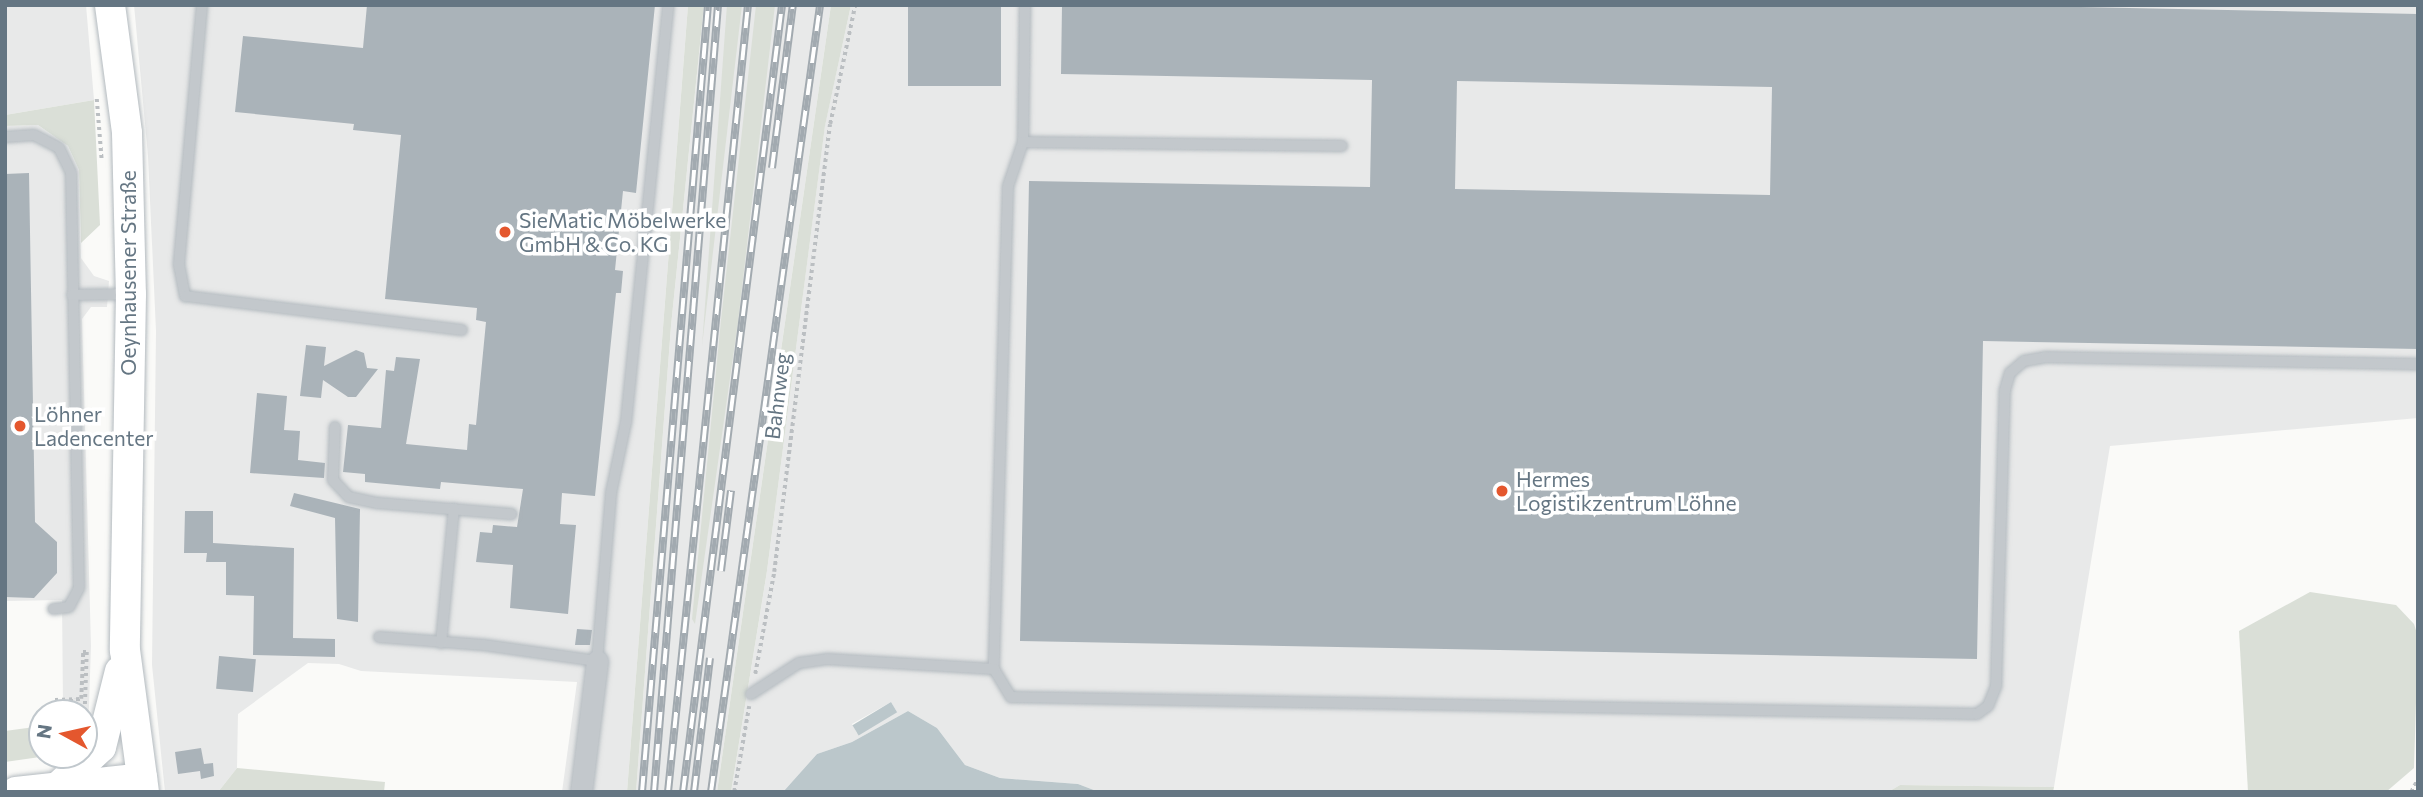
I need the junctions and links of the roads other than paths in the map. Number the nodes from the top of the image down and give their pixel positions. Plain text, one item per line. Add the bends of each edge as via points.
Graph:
1 (110, 5) edge
2 (202, 5) edge
3 (668, 5) edge
4 (1025, 5) edge
5 (5, 137) edge
6 (1023, 142) junction
7 (1342, 146) dead end
8 (131, 293) junction
9 (72, 295) junction
10 (462, 330) dead end
11 (2418, 364) edge
12 (335, 427) dead end
13 (454, 509) junction
14 (512, 514) dead end
15 (53, 609) dead end
16 (379, 637) dead end
17 (441, 643) junction
18 (125, 650) junction
19 (597, 661) junction
20 (994, 669) junction
21 (751, 694) road end
22 (143, 785) edge
23 (59, 786) junction
24 (16, 792) edge
25 (581, 792) edge

1 - 8 main road, Oeynhausener Straße via 127,133
2 - 10 lane via 179,265 185,296
3 - 19 lane via 626,422 611,492
4 - 6 lane
5 - 9 lane via 34,135 59,148 71,173
6 - 7 lane
6 - 20 lane via 1008,186
8 - 9 lane
8 - 18 main road, Oeynhausener Straße
9 - 15 lane via 79,589 69,607
11 - 20 lane via 2046,357 2024,361 2010,373 2006,390 1996,686 1988,706 1977,714 1025,700 1011,697
12 - 13 lane via 332,480 349,497
13 - 14 lane
13 - 17 lane
16 - 17 lane
17 - 19 lane
18 - 22 main road, Oeynhausener Straße
18 - 23 main road via 101,747
19 - 25 street
20 - 21 lane via 827,659 799,663
22 - 23 main road
23 - 24 main road

